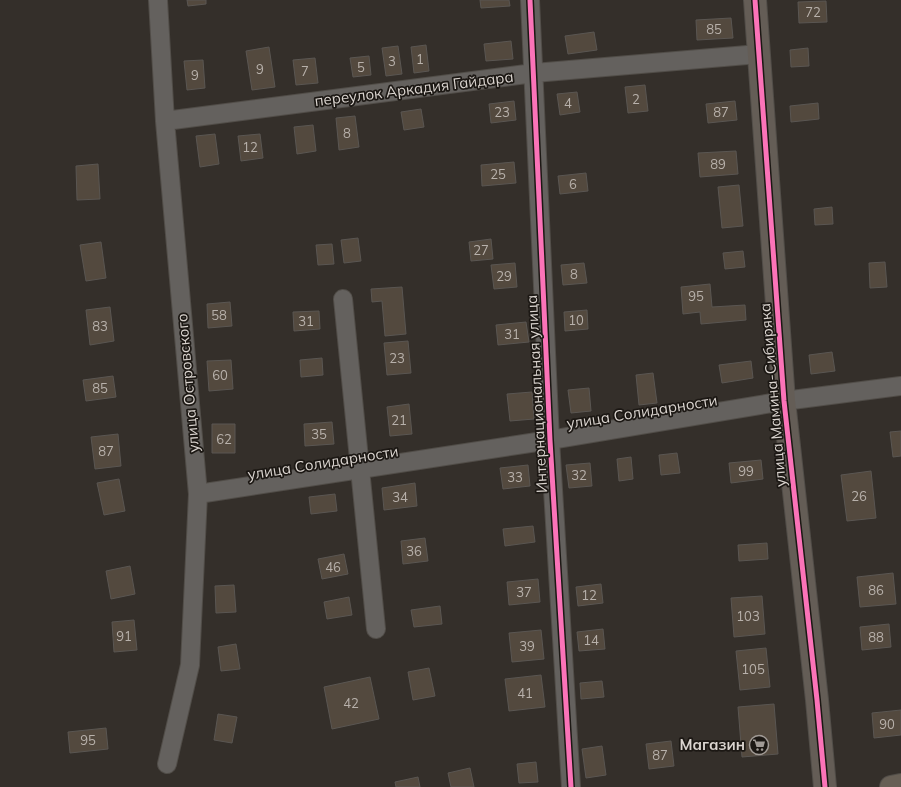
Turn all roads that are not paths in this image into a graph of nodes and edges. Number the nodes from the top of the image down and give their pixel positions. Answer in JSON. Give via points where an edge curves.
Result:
{"nodes":[{"id":1,"x":158,"y":0,"type":"edge"},
{"id":2,"x":530,"y":0,"type":"edge"},
{"id":3,"x":755,"y":0,"type":"edge"},
{"id":4,"x":759,"y":54,"type":"junction"},
{"id":5,"x":534,"y":73,"type":"junction"},
{"id":6,"x":165,"y":121,"type":"junction"},
{"id":7,"x":343,"y":299,"type":"dead end"},
{"id":8,"x":901,"y":386,"type":"edge"},
{"id":9,"x":784,"y":401,"type":"junction"},
{"id":10,"x":550,"y":440,"type":"junction"},
{"id":11,"x":360,"y":469,"type":"junction"},
{"id":12,"x":198,"y":494,"type":"junction"},
{"id":13,"x":376,"y":629,"type":"dead end"},
{"id":14,"x":167,"y":764,"type":"dead end"},
{"id":15,"x":901,"y":785,"type":"edge"},
{"id":16,"x":571,"y":787,"type":"edge"},
{"id":17,"x":825,"y":787,"type":"edge"},
{"id":18,"x":890,"y":787,"type":"edge"}],
"edges":[{"from":1,"to":6,"type":"street","name":"улица Островского"},
{"from":2,"to":5,"type":"street","name":"Интернациональная улица"},
{"from":3,"to":4,"type":"street","name":"улица Мамина-Сибиряка"},
{"from":4,"to":5,"type":"street","name":"переулок Аркадия Гайдара"},
{"from":4,"to":9,"type":"street","name":"улица Мамина-Сибиряка"},
{"from":5,"to":6,"type":"street","name":"переулок Аркадия Гайдара"},
{"from":5,"to":10,"type":"street","name":"Интернациональная улица"},
{"from":6,"to":12,"type":"street","name":"улица Островского"},
{"from":7,"to":11,"type":"street","name":"улица Солидарности"},
{"from":8,"to":9,"type":"street","name":"улица Солидарности"},
{"from":9,"to":10,"type":"street","name":"улица Солидарности"},
{"from":9,"to":17,"type":"street","name":"улица Мамина-Сибиряка"},
{"from":10,"to":11,"type":"street","name":"улица Солидарности"},
{"from":10,"to":16,"type":"street","name":"Интернациональная улица"},
{"from":11,"to":12,"type":"street","name":"улица Солидарности"},
{"from":11,"to":13,"type":"street","name":"улица Солидарности"},
{"from":12,"to":14,"type":"street","name":"улица Островского","via":[[190,665]]},
{"from":15,"to":18,"type":"main road"}]}
